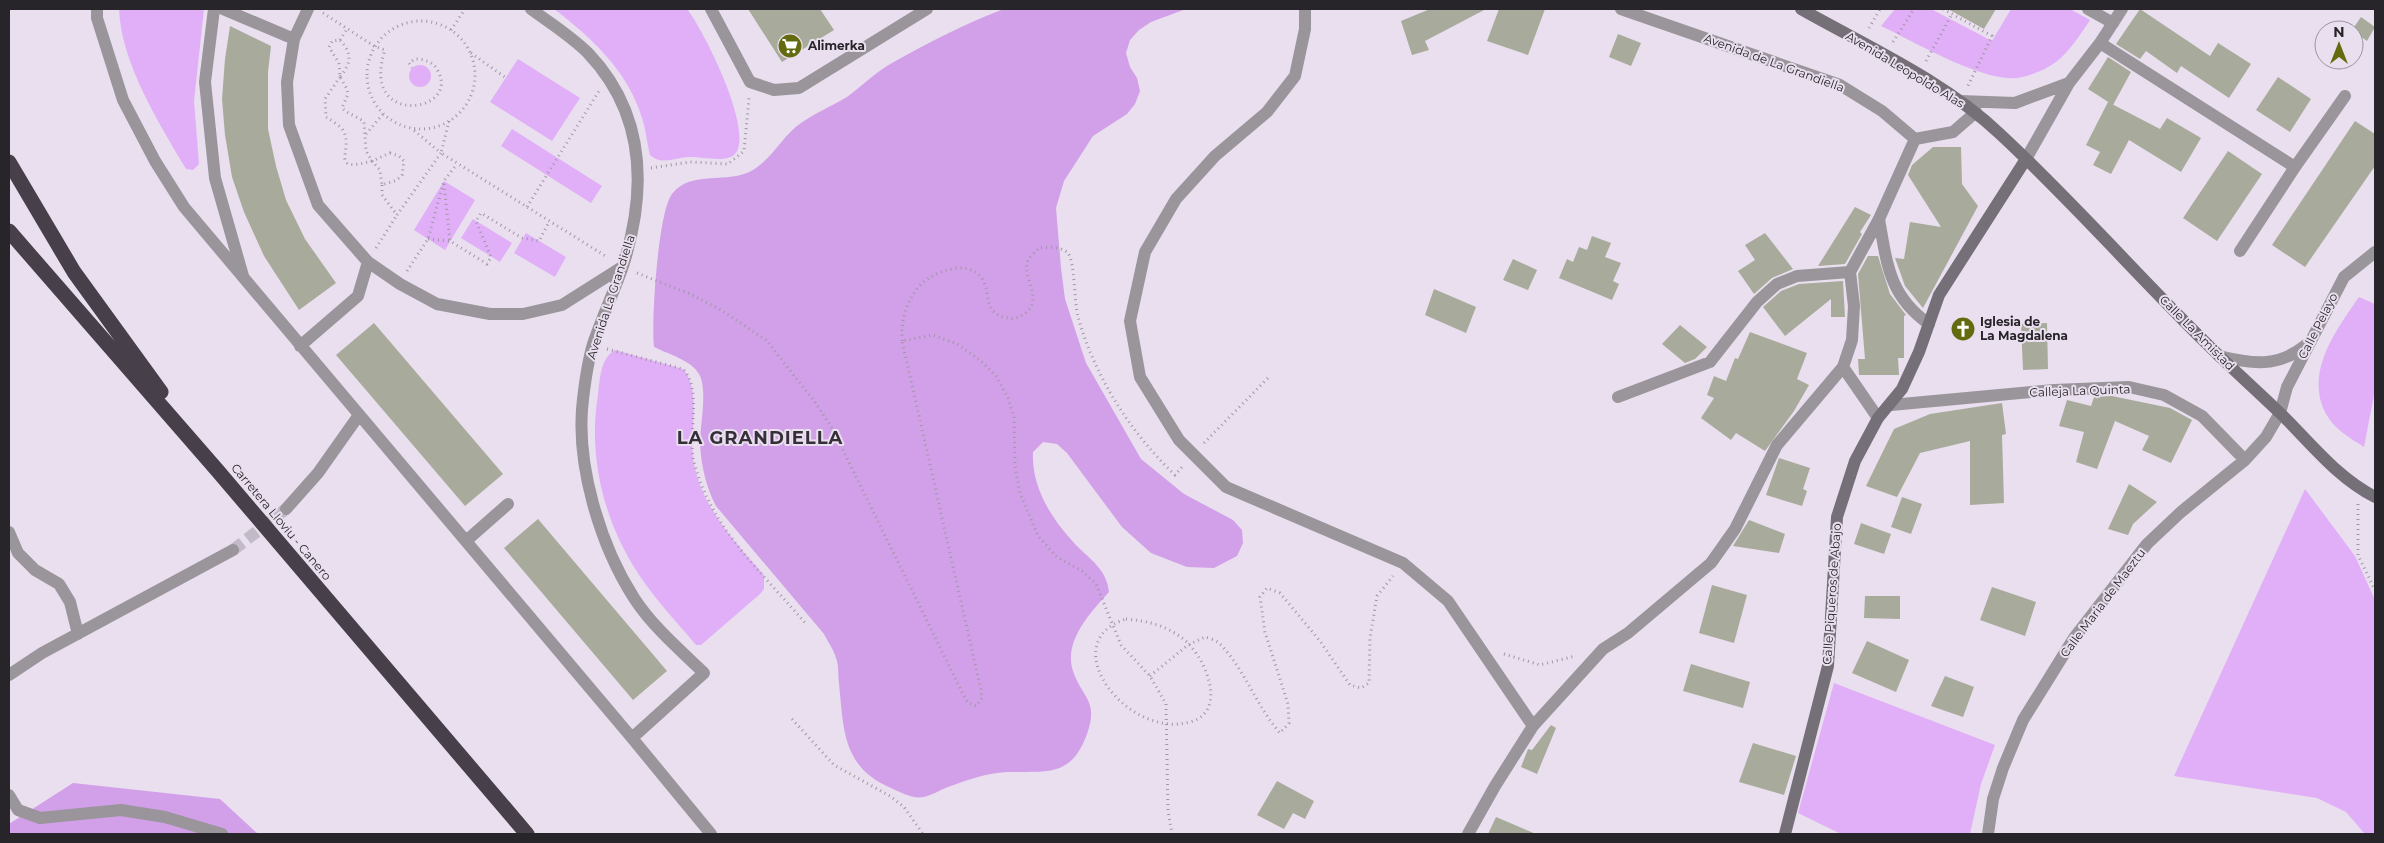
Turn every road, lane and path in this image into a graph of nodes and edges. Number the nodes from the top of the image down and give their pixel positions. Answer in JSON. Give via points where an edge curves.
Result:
{"nodes":[{"id":1,"x":97,"y":9,"type":"edge"},
{"id":2,"x":214,"y":9,"type":"edge"},
{"id":3,"x":223,"y":9,"type":"edge"},
{"id":4,"x":308,"y":9,"type":"edge"},
{"id":5,"x":316,"y":9,"type":"edge"},
{"id":6,"x":464,"y":9,"type":"edge"},
{"id":7,"x":531,"y":9,"type":"edge"},
{"id":8,"x":710,"y":9,"type":"edge"},
{"id":9,"x":927,"y":9,"type":"edge"},
{"id":10,"x":1305,"y":9,"type":"edge"},
{"id":11,"x":1621,"y":9,"type":"edge"},
{"id":12,"x":1801,"y":9,"type":"edge"},
{"id":13,"x":1880,"y":9,"type":"edge"},
{"id":14,"x":1914,"y":9,"type":"edge"},
{"id":15,"x":1943,"y":9,"type":"edge"},
{"id":16,"x":2088,"y":9,"type":"edge"},
{"id":17,"x":2122,"y":9,"type":"edge"},
{"id":18,"x":1952,"y":14,"type":"junction"},
{"id":19,"x":2112,"y":23,"type":"junction"},
{"id":20,"x":347,"y":29,"type":"junction"},
{"id":21,"x":452,"y":30,"type":"junction"},
{"id":22,"x":294,"y":39,"type":"junction"},
{"id":23,"x":340,"y":40,"type":"junction"},
{"id":24,"x":1860,"y":42,"type":"junction"},
{"id":25,"x":2100,"y":43,"type":"junction"},
{"id":26,"x":374,"y":46,"type":"junction"},
{"id":27,"x":470,"y":52,"type":"junction"},
{"id":28,"x":1884,"y":56,"type":"junction"},
{"id":29,"x":412,"y":68,"type":"dead end"},
{"id":30,"x":1919,"y":75,"type":"junction"},
{"id":31,"x":340,"y":77,"type":"junction"},
{"id":32,"x":506,"y":78,"type":"dead end"},
{"id":33,"x":607,"y":78,"type":"junction"},
{"id":34,"x":750,"y":82,"type":"junction"},
{"id":35,"x":2069,"y":83,"type":"junction"},
{"id":36,"x":2345,"y":96,"type":"dead end"},
{"id":37,"x":1960,"y":101,"type":"junction"},
{"id":38,"x":1976,"y":112,"type":"junction"},
{"id":39,"x":383,"y":114,"type":"junction"},
{"id":40,"x":449,"y":121,"type":"junction"},
{"id":41,"x":411,"y":128,"type":"junction"},
{"id":42,"x":366,"y":134,"type":"junction"},
{"id":43,"x":1914,"y":139,"type":"junction"},
{"id":44,"x":441,"y":153,"type":"junction"},
{"id":45,"x":2026,"y":159,"type":"junction"},
{"id":46,"x":372,"y":161,"type":"junction"},
{"id":47,"x":9,"y":162,"type":"edge"},
{"id":48,"x":457,"y":164,"type":"junction"},
{"id":49,"x":2295,"y":167,"type":"junction"},
{"id":50,"x":638,"y":170,"type":"junction"},
{"id":51,"x":444,"y":181,"type":"junction"},
{"id":52,"x":382,"y":185,"type":"junction"},
{"id":53,"x":527,"y":208,"type":"junction"},
{"id":54,"x":397,"y":215,"type":"junction"},
{"id":55,"x":1879,"y":219,"type":"junction"},
{"id":56,"x":549,"y":222,"type":"junction"},
{"id":57,"x":9,"y":231,"type":"edge"},
{"id":58,"x":428,"y":239,"type":"junction"},
{"id":59,"x":450,"y":241,"type":"junction"},
{"id":60,"x":2240,"y":251,"type":"dead end"},
{"id":61,"x":2375,"y":252,"type":"edge"},
{"id":62,"x":368,"y":262,"type":"junction"},
{"id":63,"x":622,"y":267,"type":"junction"},
{"id":64,"x":1850,"y":272,"type":"junction"},
{"id":65,"x":245,"y":281,"type":"junction"},
{"id":66,"x":400,"y":284,"type":"junction"},
{"id":67,"x":1929,"y":324,"type":"junction"},
{"id":68,"x":2312,"y":340,"type":"junction"},
{"id":69,"x":902,"y":341,"type":"junction"},
{"id":70,"x":593,"y":345,"type":"junction"},
{"id":71,"x":300,"y":346,"type":"junction"},
{"id":72,"x":2219,"y":356,"type":"junction"},
{"id":73,"x":1843,"y":367,"type":"junction"},
{"id":74,"x":1269,"y":377,"type":"dead end"},
{"id":75,"x":1618,"y":398,"type":"dead end"},
{"id":76,"x":1891,"y":405,"type":"junction"},
{"id":77,"x":2280,"y":413,"type":"junction"},
{"id":78,"x":359,"y":415,"type":"junction"},
{"id":79,"x":1878,"y":418,"type":"junction"},
{"id":80,"x":1179,"y":440,"type":"junction"},
{"id":81,"x":2245,"y":460,"type":"junction"},
{"id":82,"x":1177,"y":462,"type":"dead end"},
{"id":83,"x":217,"y":470,"type":"junction"},
{"id":84,"x":2359,"y":488,"type":"junction"},
{"id":85,"x":2375,"y":497,"type":"edge"},
{"id":86,"x":508,"y":504,"type":"dead end"},
{"id":87,"x":286,"y":509,"type":"tunnel mouth"},
{"id":88,"x":9,"y":532,"type":"edge"},
{"id":89,"x":466,"y":541,"type":"junction"},
{"id":90,"x":233,"y":550,"type":"tunnel mouth"},
{"id":91,"x":1403,"y":563,"type":"junction"},
{"id":92,"x":2375,"y":590,"type":"edge"},
{"id":93,"x":1113,"y":623,"type":"junction"},
{"id":94,"x":806,"y":624,"type":"dead end"},
{"id":95,"x":78,"y":634,"type":"junction"},
{"id":96,"x":1190,"y":645,"type":"junction"},
{"id":97,"x":1477,"y":645,"type":"junction"},
{"id":98,"x":1576,"y":656,"type":"dead end"},
{"id":99,"x":9,"y":675,"type":"edge"},
{"id":100,"x":1150,"y":676,"type":"junction"},
{"id":101,"x":792,"y":719,"type":"dead end"},
{"id":102,"x":1168,"y":725,"type":"junction"},
{"id":103,"x":1533,"y":726,"type":"junction"},
{"id":104,"x":632,"y":738,"type":"junction"},
{"id":105,"x":9,"y":795,"type":"edge"},
{"id":106,"x":222,"y":834,"type":"edge"},
{"id":107,"x":527,"y":834,"type":"edge"},
{"id":108,"x":710,"y":834,"type":"edge"},
{"id":109,"x":923,"y":834,"type":"edge"},
{"id":110,"x":1172,"y":834,"type":"edge"},
{"id":111,"x":1468,"y":834,"type":"edge"},
{"id":112,"x":1785,"y":834,"type":"edge"},
{"id":113,"x":1988,"y":834,"type":"edge"}],
"edges":[{"from":1,"to":65,"type":"street","via":[[123,100],[155,161],[184,207]]},
{"from":2,"to":65,"type":"street","via":[[205,82],[214,168]]},
{"from":3,"to":22,"type":"street"},
{"from":4,"to":22,"type":"street"},
{"from":5,"to":20,"type":"path"},
{"from":6,"to":21,"type":"path"},
{"from":7,"to":33,"type":"street","name":"Avenida La Grandiella","via":[[588,53]]},
{"from":8,"to":34,"type":"street"},
{"from":9,"to":34,"type":"street","via":[[799,88],[774,90]]},
{"from":10,"to":80,"type":"street","via":[[1305,29],[1295,76],[1267,112],[1215,156],[1176,199],[1145,252],[1130,320],[1140,377]]},
{"from":11,"to":43,"type":"street","name":"Avenida de La Grandiella","via":[[1840,85],[1882,111]]},
{"from":12,"to":24,"type":"main road","name":"Avenida Leopoldo Alas"},
{"from":13,"to":24,"type":"path"},
{"from":14,"to":28,"type":"path"},
{"from":15,"to":18,"type":"path"},
{"from":16,"to":19,"type":"street"},
{"from":17,"to":19,"type":"street"},
{"from":18,"to":30,"type":"path"},
{"from":18,"to":37,"type":"path","via":[[1992,36]]},
{"from":19,"to":25,"type":"street"},
{"from":20,"to":23,"type":"path"},
{"from":20,"to":26,"type":"path"},
{"from":21,"to":26,"type":"path","via":[[424,21],[409,22],[384,35]]},
{"from":21,"to":27,"type":"path"},
{"from":22,"to":62,"type":"street","via":[[287,82],[289,125],[318,206]]},
{"from":23,"to":31,"type":"path","via":[[350,57]]},
{"from":23,"to":31,"type":"path","via":[[332,42],[329,47],[339,64]]},
{"from":24,"to":28,"type":"main road","name":"Avenida Leopoldo Alas"},
{"from":25,"to":35,"type":"street"},
{"from":25,"to":49,"type":"street"},
{"from":26,"to":29,"type":"path","via":[[386,50],[380,68],[381,81],[394,101],[410,106],[431,101],[439,88],[439,71],[420,59],[409,64]]},
{"from":26,"to":39,"type":"path","via":[[367,84],[371,97]]},
{"from":27,"to":32,"type":"path"},
{"from":27,"to":40,"type":"path","via":[[475,71],[472,90],[464,108]]},
{"from":28,"to":30,"type":"main road","name":"Avenida Leopoldo Alas"},
{"from":30,"to":37,"type":"main road","name":"Avenida Leopoldo Alas"},
{"from":31,"to":42,"type":"path","via":[[348,94],[342,108],[364,122]]},
{"from":31,"to":46,"type":"path","via":[[325,99],[326,117],[346,135],[344,158],[348,163],[353,166]]},
{"from":33,"to":50,"type":"street","name":"Avenida La Grandiella","via":[[625,108]]},
{"from":33,"to":53,"type":"path"},
{"from":34,"to":50,"type":"path","via":[[744,151],[728,164],[690,162]]},
{"from":35,"to":37,"type":"street","via":[[2015,103]]},
{"from":35,"to":45,"type":"street"},
{"from":36,"to":49,"type":"street"},
{"from":37,"to":38,"type":"main road","name":"Avenida Leopoldo Alas"},
{"from":38,"to":43,"type":"street","via":[[1953,132]]},
{"from":38,"to":45,"type":"main road","name":"Avenida Leopoldo Alas"},
{"from":39,"to":41,"type":"path"},
{"from":39,"to":42,"type":"path"},
{"from":40,"to":41,"type":"path","via":[[431,128]]},
{"from":40,"to":44,"type":"path"},
{"from":41,"to":44,"type":"path"},
{"from":42,"to":46,"type":"path","via":[[366,151]]},
{"from":43,"to":55,"type":"street"},
{"from":44,"to":48,"type":"path"},
{"from":44,"to":54,"type":"path"},
{"from":45,"to":67,"type":"main road","name":"Calle Piqueros de Abajo","via":[[1939,295]]},
{"from":45,"to":72,"type":"main road","name":"Calle La Amistad"},
{"from":46,"to":52,"type":"path","via":[[380,170]]},
{"from":46,"to":52,"type":"path","via":[[390,153],[404,162],[402,175]]},
{"from":47,"to":83,"type":"highway","via":[[74,272]]},
{"from":48,"to":51,"type":"path"},
{"from":48,"to":53,"type":"path"},
{"from":49,"to":60,"type":"street"},
{"from":50,"to":63,"type":"street","name":"Avenida La Grandiella","via":[[635,222]]},
{"from":51,"to":58,"type":"path"},
{"from":51,"to":59,"type":"path"},
{"from":52,"to":54,"type":"path","via":[[382,195]]},
{"from":53,"to":56,"type":"path"},
{"from":54,"to":62,"type":"path"},
{"from":55,"to":64,"type":"street"},
{"from":55,"to":67,"type":"street","via":[[1891,280],[1912,312]]},
{"from":56,"to":59,"type":"path","via":[[539,241],[522,238],[481,213],[476,221],[491,257],[487,264]]},
{"from":56,"to":63,"type":"path"},
{"from":57,"to":83,"type":"highway","name":"Carretera Lloviu - Canero"},
{"from":58,"to":59,"type":"path"},
{"from":58,"to":66,"type":"path"},
{"from":61,"to":68,"type":"street","name":"Calle Pelayo","via":[[2344,278]]},
{"from":62,"to":66,"type":"street"},
{"from":62,"to":71,"type":"street","via":[[358,296]]},
{"from":63,"to":66,"type":"street","via":[[562,305],[524,314],[490,314],[437,304]]},
{"from":63,"to":69,"type":"path","via":[[690,294],[766,340],[824,415],[968,703],[976,706],[982,698],[981,690]]},
{"from":63,"to":70,"type":"street","name":"Avenida La Grandiella"},
{"from":64,"to":73,"type":"street","via":[[1854,306],[1852,340]]},
{"from":64,"to":75,"type":"street","via":[[1797,276],[1777,284],[1757,302],[1710,362]]},
{"from":65,"to":71,"type":"street"},
{"from":67,"to":76,"type":"main road","name":"Calle Piqueros de Abajo","via":[[1902,389]]},
{"from":68,"to":72,"type":"street","via":[[2294,354],[2270,363]]},
{"from":68,"to":77,"type":"street","name":"Calle Pelayo","via":[[2287,387]]},
{"from":69,"to":82,"type":"path","via":[[905,307],[918,287],[935,274],[961,268],[974,271],[981,277],[989,305],[996,315],[1011,319],[1022,315],[1031,306],[1034,295],[1026,271],[1028,260],[1038,248],[1053,247],[1067,253],[1072,263],[1078,316],[1108,388],[1150,452],[1175,475],[1182,468]]},
{"from":69,"to":93,"type":"path","via":[[933,335],[958,344],[996,376],[1014,417],[1015,466],[1020,493],[1038,536],[1057,557],[1082,571],[1096,584]]},
{"from":70,"to":94,"type":"path","via":[[683,368],[689,374],[693,391],[693,459],[713,512],[726,533]]},
{"from":70,"to":104,"type":"street","name":"Avenida La Grandiella","via":[[582,401],[584,466],[594,508],[605,540],[634,598],[673,644],[704,673]]},
{"from":71,"to":78,"type":"street"},
{"from":72,"to":77,"type":"main road","name":"Calle La Amistad"},
{"from":73,"to":79,"type":"street"},
{"from":73,"to":103,"type":"street","via":[[1778,444],[1735,529],[1711,563],[1603,649]]},
{"from":74,"to":80,"type":"path","via":[[1203,444],[1191,431]]},
{"from":76,"to":79,"type":"main road","name":"Calle Piqueros de Abajo"},
{"from":76,"to":81,"type":"street","name":"Calleja La Quinta","via":[[2054,390],[2129,387],[2164,395],[2202,416]]},
{"from":77,"to":81,"type":"street","name":"Calle Maria de Maeztu","via":[[2266,437]]},
{"from":77,"to":84,"type":"main road","name":"Calle La Amistad","via":[[2313,448]]},
{"from":78,"to":87,"type":"street","via":[[318,473]]},
{"from":78,"to":89,"type":"street"},
{"from":79,"to":112,"type":"main road","name":"Calle Piqueros de Abajo","via":[[1855,461],[1838,517],[1828,666]]},
{"from":80,"to":91,"type":"street","via":[[1226,487]]},
{"from":81,"to":113,"type":"street","name":"Calle Maria de Maeztu","via":[[2147,544],[2074,638],[2023,720],[2002,768]]},
{"from":83,"to":107,"type":"highway","name":"Carretera Lloviu - Canero"},
{"from":84,"to":85,"type":"main road","name":"Calle La Amistad"},
{"from":84,"to":92,"type":"path","via":[[2358,555]]},
{"from":86,"to":89,"type":"street"},
{"from":88,"to":95,"type":"street","via":[[18,553],[35,570],[59,584],[70,602]]},
{"from":89,"to":104,"type":"street"},
{"from":90,"to":95,"type":"street"},
{"from":91,"to":96,"type":"path","via":[[1377,596],[1370,638],[1369,682],[1361,688],[1350,686],[1320,641],[1280,593],[1267,588],[1260,597],[1265,632],[1288,704],[1289,723],[1280,734],[1266,718],[1240,671],[1217,641],[1204,637]]},
{"from":91,"to":97,"type":"street","via":[[1448,601]]},
{"from":93,"to":96,"type":"path","via":[[1126,619],[1146,621],[1168,628]]},
{"from":93,"to":100,"type":"path","via":[[1121,645]]},
{"from":93,"to":102,"type":"path","via":[[1097,644],[1096,659],[1101,677],[1112,694],[1129,709],[1150,721]]},
{"from":95,"to":99,"type":"street"},
{"from":96,"to":100,"type":"path"},
{"from":96,"to":102,"type":"path","via":[[1206,670],[1211,687],[1210,701],[1204,713],[1193,722]]},
{"from":97,"to":98,"type":"path","via":[[1540,665]]},
{"from":97,"to":103,"type":"street"},
{"from":100,"to":102,"type":"path","via":[[1166,704]]},
{"from":101,"to":109,"type":"path","via":[[834,765],[904,807]]},
{"from":102,"to":110,"type":"path","via":[[1168,811]]},
{"from":103,"to":111,"type":"street"},
{"from":104,"to":108,"type":"street"},
{"from":105,"to":106,"type":"street","via":[[18,810],[40,818],[121,810],[165,817]]}]}
